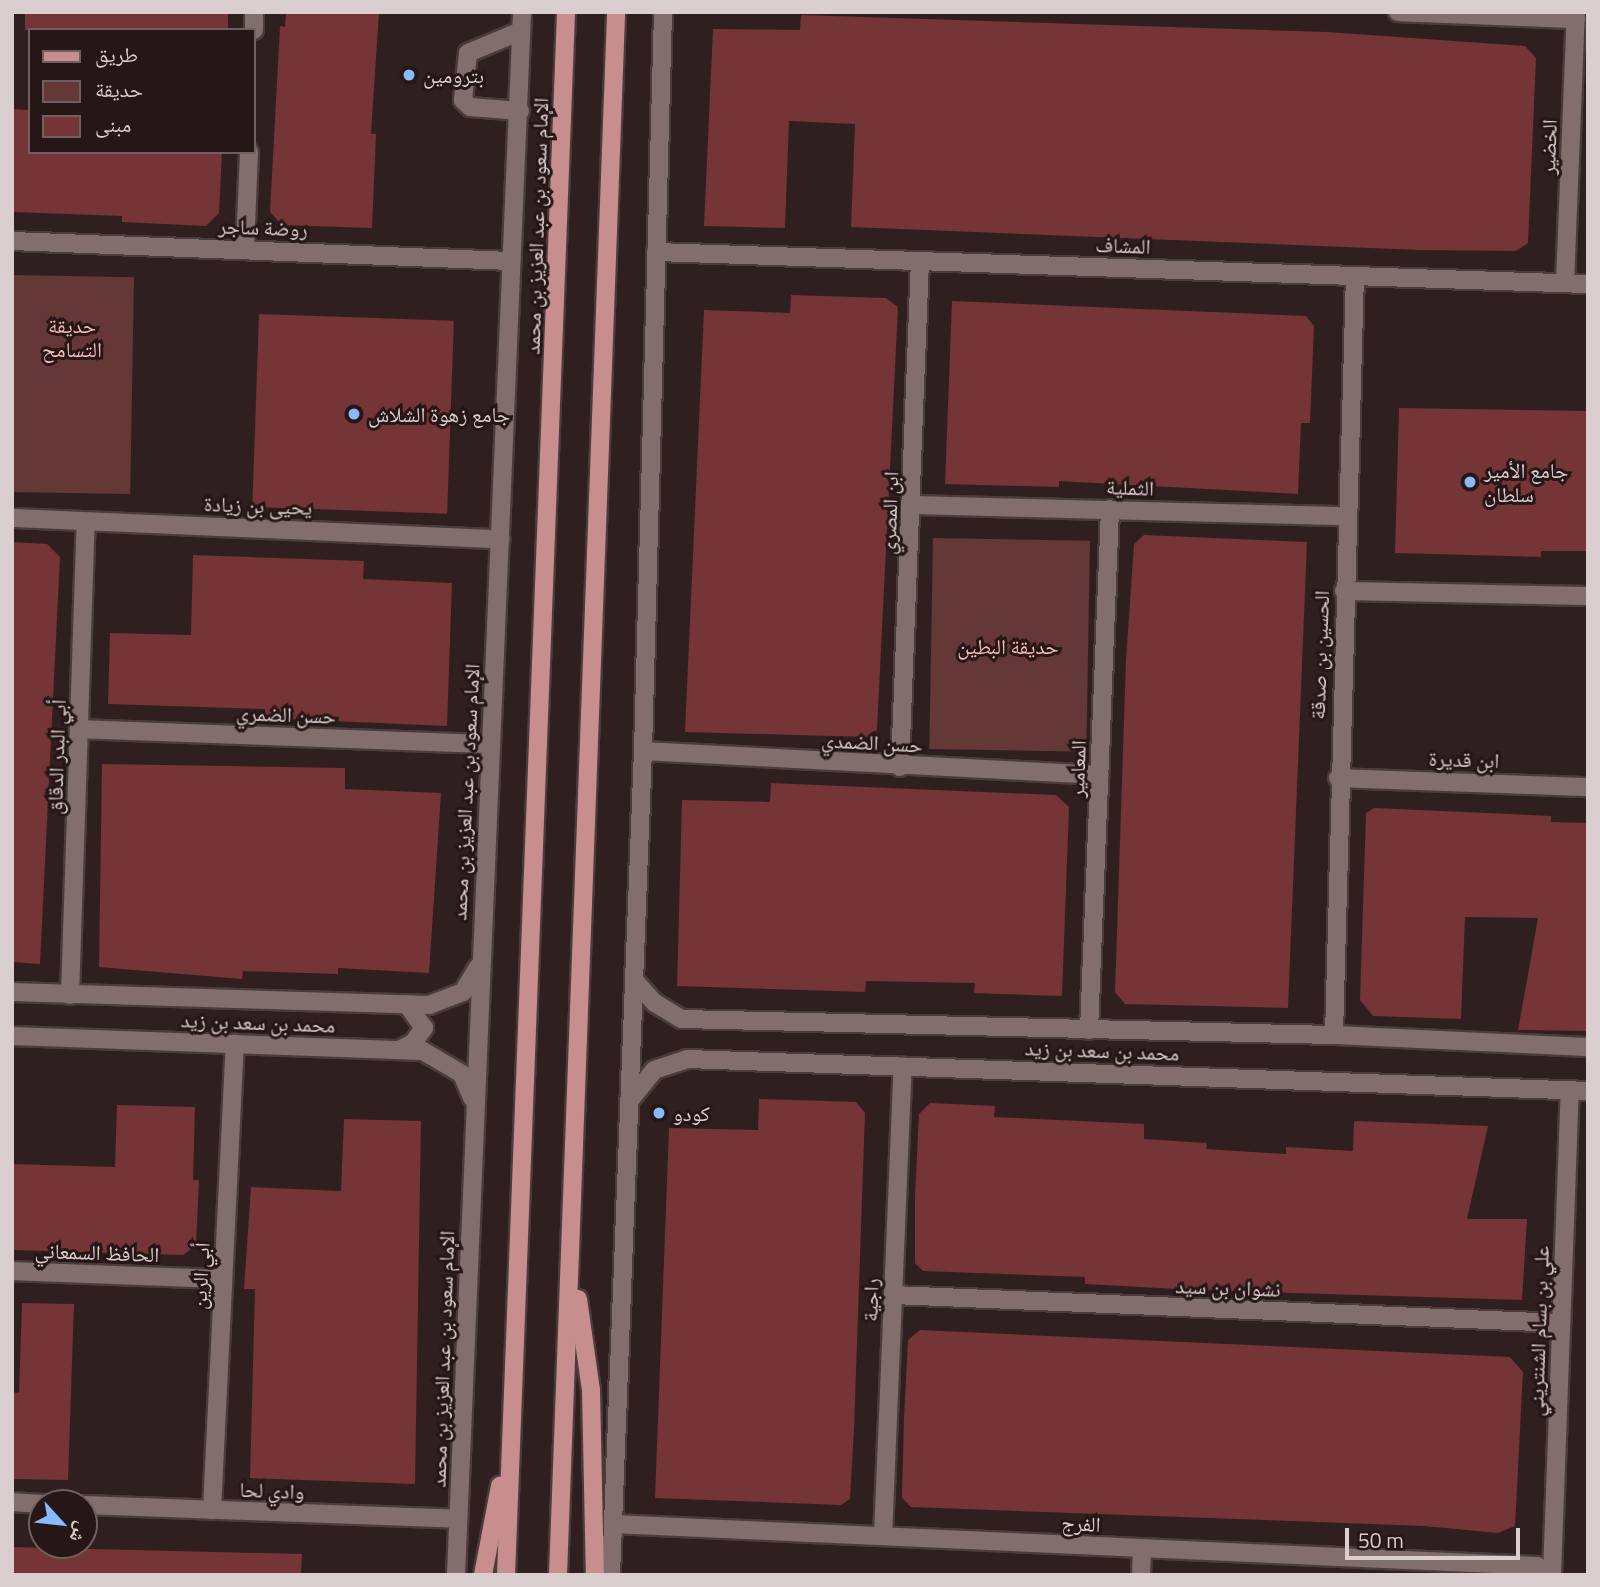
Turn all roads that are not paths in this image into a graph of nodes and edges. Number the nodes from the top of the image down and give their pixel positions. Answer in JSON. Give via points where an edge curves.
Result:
{"nodes":[{"id":1,"x":521,"y":12,"type":"edge"},
{"id":2,"x":566,"y":12,"type":"edge"},
{"id":3,"x":616,"y":12,"type":"edge"},
{"id":4,"x":663,"y":12,"type":"edge"},
{"id":5,"x":1398,"y":12,"type":"edge"},
{"id":6,"x":1576,"y":16,"type":"edge"},
{"id":7,"x":522,"y":31,"type":"junction"},
{"id":8,"x":520,"y":111,"type":"junction"},
{"id":9,"x":249,"y":154,"type":"edge"},
{"id":10,"x":12,"y":241,"type":"edge"},
{"id":11,"x":245,"y":248,"type":"junction"},
{"id":12,"x":656,"y":252,"type":"junction"},
{"id":13,"x":511,"y":261,"type":"junction"},
{"id":14,"x":920,"y":261,"type":"junction"},
{"id":15,"x":1355,"y":276,"type":"junction"},
{"id":16,"x":1565,"y":283,"type":"junction"},
{"id":17,"x":1588,"y":284,"type":"edge"},
{"id":18,"x":912,"y":505,"type":"junction"},
{"id":19,"x":1110,"y":509,"type":"junction"},
{"id":20,"x":1346,"y":516,"type":"junction"},
{"id":21,"x":12,"y":519,"type":"edge"},
{"id":22,"x":86,"y":522,"type":"junction"},
{"id":23,"x":501,"y":539,"type":"junction"},
{"id":24,"x":1344,"y":591,"type":"junction"},
{"id":25,"x":1588,"y":596,"type":"edge"},
{"id":26,"x":79,"y":729,"type":"junction"},
{"id":27,"x":490,"y":744,"type":"junction"},
{"id":28,"x":643,"y":751,"type":"junction"},
{"id":29,"x":900,"y":767,"type":"junction"},
{"id":30,"x":1099,"y":775,"type":"junction"},
{"id":31,"x":1338,"y":778,"type":"junction"},
{"id":32,"x":1588,"y":787,"type":"edge"},
{"id":33,"x":479,"y":964,"type":"junction"},
{"id":34,"x":634,"y":980,"type":"junction"},
{"id":35,"x":12,"y":992,"type":"edge"},
{"id":36,"x":70,"y":995,"type":"junction"},
{"id":37,"x":407,"y":1005,"type":"junction"},
{"id":38,"x":1089,"y":1030,"type":"junction"},
{"id":39,"x":1334,"y":1035,"type":"junction"},
{"id":40,"x":12,"y":1036,"type":"edge"},
{"id":41,"x":235,"y":1044,"type":"junction"},
{"id":42,"x":1588,"y":1047,"type":"edge"},
{"id":43,"x":399,"y":1050,"type":"junction"},
{"id":44,"x":902,"y":1066,"type":"junction"},
{"id":45,"x":1579,"y":1090,"type":"edge"},
{"id":46,"x":630,"y":1100,"type":"junction"},
{"id":47,"x":475,"y":1105,"type":"junction"},
{"id":48,"x":572,"y":1256,"type":"junction"},
{"id":49,"x":12,"y":1271,"type":"edge"},
{"id":50,"x":223,"y":1279,"type":"junction"},
{"id":51,"x":893,"y":1296,"type":"junction"},
{"id":52,"x":1561,"y":1323,"type":"junction"},
{"id":53,"x":511,"y":1428,"type":"junction"},
{"id":54,"x":98,"y":1506,"type":"edge"},
{"id":55,"x":212,"y":1510,"type":"junction"},
{"id":56,"x":458,"y":1519,"type":"junction"},
{"id":57,"x":613,"y":1524,"type":"junction"},
{"id":58,"x":883,"y":1536,"type":"junction"},
{"id":59,"x":1142,"y":1549,"type":"junction"},
{"id":60,"x":456,"y":1575,"type":"edge"},
{"id":61,"x":483,"y":1575,"type":"edge"},
{"id":62,"x":506,"y":1575,"type":"edge"},
{"id":63,"x":558,"y":1575,"type":"edge"},
{"id":64,"x":595,"y":1575,"type":"edge"},
{"id":65,"x":611,"y":1575,"type":"edge"},
{"id":66,"x":1141,"y":1575,"type":"edge"},
{"id":67,"x":1543,"y":1575,"type":"edge"},
{"id":68,"x":1552,"y":1575,"type":"edge"}],
"edges":[{"from":1,"to":7,"type":"street","name":"الإمام سعود بن عبد العزيز بن محمد"},
{"from":2,"to":53,"type":"main road","name":"الإمام سعود بن عبد العزيز بن محمد","via":[[544,687]]},
{"from":3,"to":48,"type":"main road"},
{"from":4,"to":12,"type":"street"},
{"from":5,"to":6,"type":"street"},
{"from":6,"to":16,"type":"street","name":"الخضير"},
{"from":7,"to":8,"type":"street","name":"الإمام سعود بن عبد العزيز بن محمد"},
{"from":7,"to":8,"type":"street","via":[[468,53],[463,100],[470,107]]},
{"from":8,"to":13,"type":"street","name":"الإمام سعود بن عبد العزيز بن محمد"},
{"from":9,"to":11,"type":"street"},
{"from":10,"to":11,"type":"street","name":"روضة ساجر"},
{"from":11,"to":13,"type":"street","name":"روضة ساجر"},
{"from":12,"to":14,"type":"street","name":"المشاف"},
{"from":12,"to":28,"type":"street"},
{"from":13,"to":23,"type":"street","name":"الإمام سعود بن عبد العزيز بن محمد"},
{"from":14,"to":15,"type":"street","name":"المشاف"},
{"from":14,"to":18,"type":"street","name":"ابن المصري"},
{"from":15,"to":16,"type":"street","name":"المشاف"},
{"from":15,"to":20,"type":"street","name":"الحسين بن صدقة"},
{"from":16,"to":17,"type":"street","name":"المشاف"},
{"from":18,"to":19,"type":"street","name":"الثملية"},
{"from":18,"to":29,"type":"street","name":"ابن المصري"},
{"from":19,"to":20,"type":"street","name":"الثملية"},
{"from":19,"to":30,"type":"street","name":"المعامير"},
{"from":20,"to":24,"type":"street","name":"الحسين بن صدقة"},
{"from":21,"to":22,"type":"street","name":"يحيى بن زيادة"},
{"from":22,"to":23,"type":"street","name":"يحيى بن زيادة"},
{"from":22,"to":26,"type":"street","name":"أبي البدر الدقاق"},
{"from":23,"to":27,"type":"street","name":"الإمام سعود بن عبد العزيز بن محمد"},
{"from":24,"to":25,"type":"street"},
{"from":24,"to":31,"type":"street","name":"الحسين بن صدقة"},
{"from":26,"to":27,"type":"street","name":"حسن الضمري"},
{"from":26,"to":36,"type":"street","name":"أبي البدر الدقاق"},
{"from":27,"to":33,"type":"street","name":"الإمام سعود بن عبد العزيز بن محمد"},
{"from":28,"to":29,"type":"street","name":"حسن الضمدي"},
{"from":28,"to":34,"type":"street"},
{"from":29,"to":30,"type":"street","name":"حسن الضمدي"},
{"from":30,"to":38,"type":"street","name":"المعامير"},
{"from":31,"to":32,"type":"street","name":"ابن قديرة"},
{"from":31,"to":39,"type":"street","name":"الحسين بن صدقة"},
{"from":33,"to":37,"type":"street","name":"محمد بن سعد بن زيد","via":[[463,992],[429,1005]]},
{"from":33,"to":47,"type":"street","name":"الإمام سعود بن عبد العزيز بن محمد"},
{"from":34,"to":38,"type":"street","name":"محمد بن سعد بن زيد","via":[[655,1003],[682,1019]]},
{"from":34,"to":46,"type":"street"},
{"from":35,"to":36,"type":"street","name":"محمد بن سعد بن زيد"},
{"from":36,"to":37,"type":"street","name":"محمد بن سعد بن زيد"},
{"from":37,"to":43,"type":"street","via":[[424,1028],[413,1043]]},
{"from":38,"to":39,"type":"street","name":"محمد بن سعد بن زيد"},
{"from":39,"to":42,"type":"street","name":"محمد بن سعد بن زيد"},
{"from":40,"to":41,"type":"street","name":"محمد بن سعد بن زيد"},
{"from":41,"to":43,"type":"street","name":"محمد بن سعد بن زيد"},
{"from":41,"to":50,"type":"street","name":"أبي الرين"},
{"from":43,"to":47,"type":"street","name":"محمد بن سعد بن زيد","via":[[423,1051],[445,1060],[462,1074]]},
{"from":44,"to":45,"type":"street","name":"محمد بن سعد بن زيد"},
{"from":44,"to":46,"type":"street","name":"محمد بن سعد بن زيد","via":[[687,1059],[654,1070]]},
{"from":44,"to":51,"type":"street","name":"راجية"},
{"from":45,"to":52,"type":"street","name":"علي بن بسام الشنتريني"},
{"from":46,"to":57,"type":"street"},
{"from":47,"to":56,"type":"street","name":"الإمام سعود بن عبد العزيز بن محمد"},
{"from":48,"to":63,"type":"main road"},
{"from":48,"to":64,"type":"main road","via":[[591,1390]]},
{"from":49,"to":50,"type":"street","name":"الحافظ السمعاني"},
{"from":50,"to":55,"type":"street","name":"أبي الرين"},
{"from":51,"to":52,"type":"street","name":"نشوان بن سيد"},
{"from":51,"to":58,"type":"street","name":"راجية"},
{"from":52,"to":68,"type":"street","name":"علي بن بسام الشنتريني"},
{"from":53,"to":61,"type":"main road"},
{"from":53,"to":62,"type":"main road","name":"الإمام سعود بن عبد العزيز بن محمد"},
{"from":54,"to":55,"type":"street","name":"وادي لحا"},
{"from":55,"to":56,"type":"street","name":"وادي لحا"},
{"from":56,"to":60,"type":"street","name":"الإمام سعود بن عبد العزيز بن محمد"},
{"from":57,"to":58,"type":"street","name":"الفرج"},
{"from":57,"to":65,"type":"street"},
{"from":58,"to":59,"type":"street","name":"الفرج"},
{"from":59,"to":66,"type":"street"},
{"from":59,"to":67,"type":"street","name":"الفرج","via":[[1537,1566]]}]}
